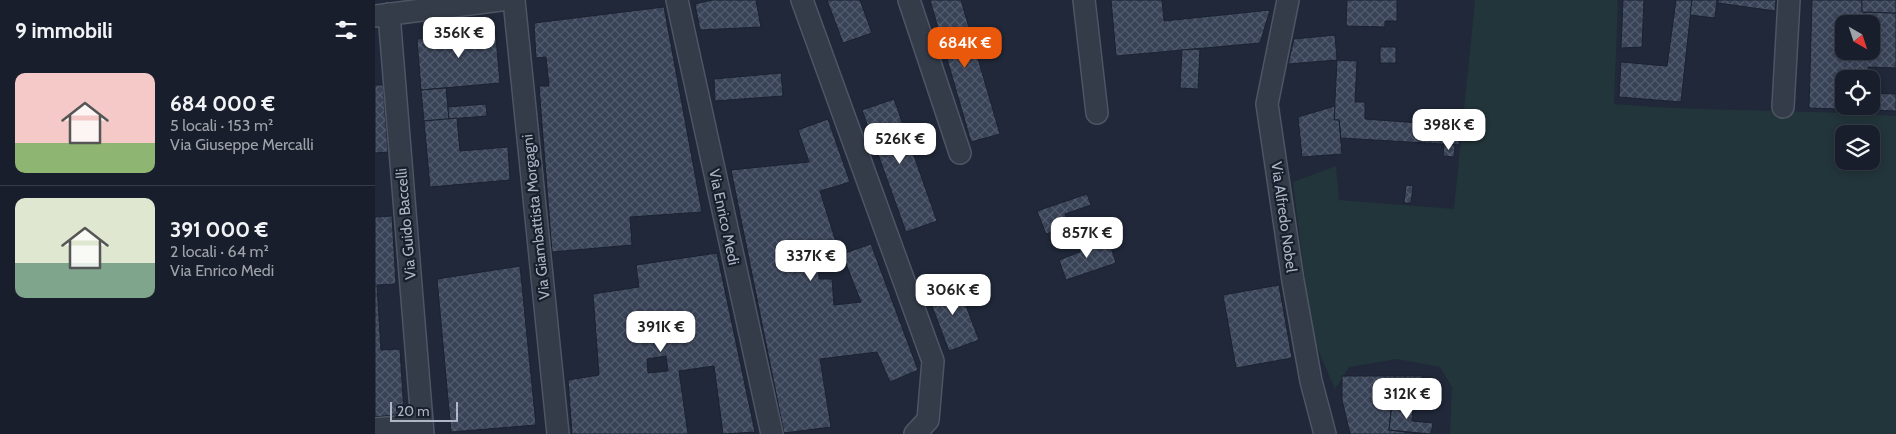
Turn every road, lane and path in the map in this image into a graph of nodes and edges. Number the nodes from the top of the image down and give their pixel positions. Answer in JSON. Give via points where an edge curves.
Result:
{"nodes":[{"id":1,"x":500,"y":0,"type":"edge"},
{"id":2,"x":514,"y":0,"type":"edge"},
{"id":3,"x":677,"y":0,"type":"edge"},
{"id":4,"x":802,"y":0,"type":"edge"},
{"id":5,"x":909,"y":0,"type":"edge"},
{"id":6,"x":1084,"y":0,"type":"edge"},
{"id":7,"x":1288,"y":0,"type":"edge"},
{"id":8,"x":1789,"y":0,"type":"edge"},
{"id":9,"x":382,"y":15,"type":"edge"},
{"id":10,"x":1783,"y":107,"type":"dead end"},
{"id":11,"x":1097,"y":113,"type":"dead end"},
{"id":12,"x":960,"y":153,"type":"dead end"},
{"id":13,"x":375,"y":429,"type":"edge"},
{"id":14,"x":423,"y":430,"type":"edge"},
{"id":15,"x":558,"y":434,"type":"edge"},
{"id":16,"x":771,"y":434,"type":"edge"},
{"id":17,"x":915,"y":434,"type":"edge"},
{"id":18,"x":1325,"y":434,"type":"edge"}],
"edges":[{"from":1,"to":9,"type":"street"},
{"from":2,"to":15,"type":"street","name":"Via Giambattista Morgagni"},
{"from":3,"to":16,"type":"street","name":"Via Enrico Medi"},
{"from":4,"to":17,"type":"street","via":[[933,361],[928,420]]},
{"from":5,"to":12,"type":"street"},
{"from":6,"to":11,"type":"street"},
{"from":7,"to":18,"type":"street","name":"Via Alfredo Nobel","via":[[1267,104],[1293,281],[1311,381]]},
{"from":8,"to":10,"type":"street"},
{"from":9,"to":14,"type":"street","name":"Via Guido Baccelli"},
{"from":13,"to":14,"type":"street"}]}
